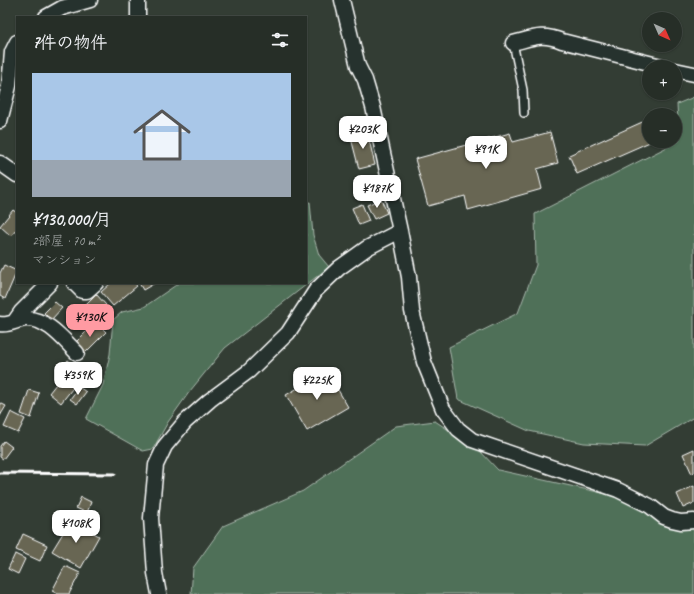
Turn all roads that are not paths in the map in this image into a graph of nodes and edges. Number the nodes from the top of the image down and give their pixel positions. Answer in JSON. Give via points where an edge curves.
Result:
{"nodes":[{"id":1,"x":90,"y":0,"type":"edge"},
{"id":2,"x":138,"y":0,"type":"edge"},
{"id":3,"x":342,"y":0,"type":"edge"},
{"id":4,"x":48,"y":16,"type":"edge"},
{"id":5,"x":138,"y":16,"type":"edge"},
{"id":6,"x":513,"y":43,"type":"joint"},
{"id":7,"x":16,"y":44,"type":"edge"},
{"id":8,"x":642,"y":61,"type":"edge"},
{"id":9,"x":682,"y":71,"type":"edge"},
{"id":10,"x":694,"y":74,"type":"edge"},
{"id":11,"x":524,"y":113,"type":"dead end"},
{"id":12,"x":0,"y":120,"type":"edge"},
{"id":13,"x":0,"y":163,"type":"edge"},
{"id":14,"x":16,"y":174,"type":"edge"},
{"id":15,"x":400,"y":231,"type":"junction"},
{"id":16,"x":49,"y":284,"type":"edge"},
{"id":17,"x":75,"y":284,"type":"edge"},
{"id":18,"x":95,"y":284,"type":"edge"},
{"id":19,"x":14,"y":322,"type":"junction"},
{"id":20,"x":0,"y":324,"type":"edge"},
{"id":21,"x":77,"y":354,"type":"dead end"},
{"id":22,"x":694,"y":520,"type":"edge"},
{"id":23,"x":159,"y":594,"type":"edge"}],
"edges":[{"from":1,"to":4,"type":"street","via":[[62,8]]},
{"from":2,"to":5,"type":"street"},
{"from":3,"to":15,"type":"street","via":[[358,66],[373,107]]},
{"from":6,"to":8,"type":"street","via":[[549,36]]},
{"from":6,"to":11,"type":"lane","via":[[523,90]]},
{"from":7,"to":12,"type":"street","via":[[12,52],[9,86]]},
{"from":9,"to":10,"type":"street"},
{"from":13,"to":14,"type":"street"},
{"from":15,"to":22,"type":"street","via":[[409,276],[412,311],[424,362],[443,409],[458,429],[472,440],[618,490],[650,506],[664,517],[682,522]]},
{"from":15,"to":23,"type":"street","via":[[367,248],[339,268],[316,290],[288,333],[249,371],[185,422],[165,446],[156,465],[151,518]]},
{"from":16,"to":19,"type":"street"},
{"from":17,"to":18,"type":"street","via":[[82,291],[87,291]]},
{"from":19,"to":20,"type":"street"},
{"from":19,"to":21,"type":"street","via":[[27,319],[44,324],[56,332]]}]}
